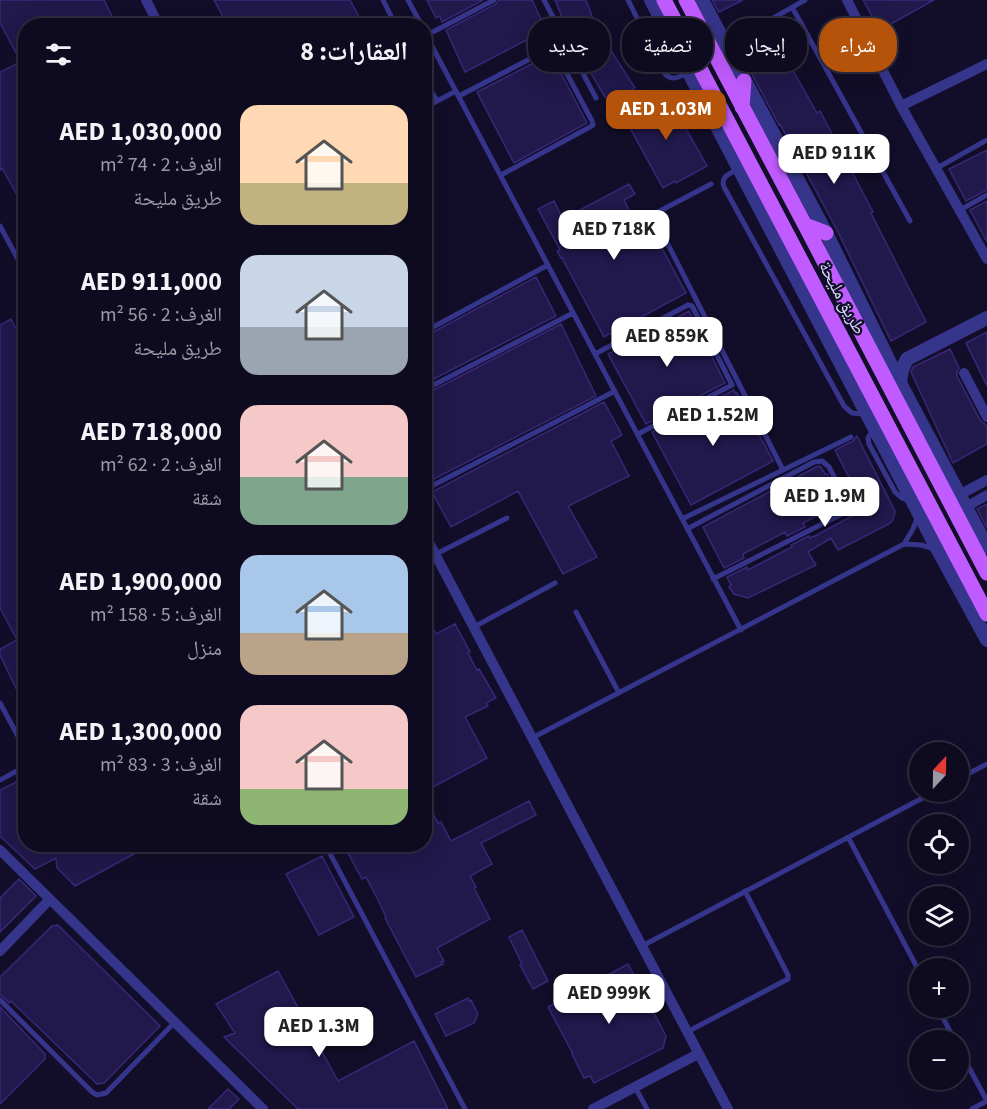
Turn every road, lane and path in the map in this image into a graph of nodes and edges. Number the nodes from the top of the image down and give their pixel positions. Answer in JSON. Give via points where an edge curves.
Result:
{"nodes":[{"id":1,"x":146,"y":0,"type":"edge"},
{"id":2,"x":383,"y":0,"type":"edge"},
{"id":3,"x":408,"y":0,"type":"edge"},
{"id":4,"x":494,"y":0,"type":"edge"},
{"id":5,"x":544,"y":0,"type":"edge"},
{"id":6,"x":628,"y":0,"type":"edge"},
{"id":7,"x":651,"y":0,"type":"edge"},
{"id":8,"x":664,"y":0,"type":"edge"},
{"id":9,"x":686,"y":0,"type":"edge"},
{"id":10,"x":702,"y":0,"type":"edge"},
{"id":11,"x":805,"y":0,"type":"edge"},
{"id":12,"x":847,"y":0,"type":"edge"},
{"id":13,"x":792,"y":7,"type":"junction"},
{"id":14,"x":155,"y":18,"type":"edge"},
{"id":15,"x":392,"y":18,"type":"edge"},
{"id":16,"x":417,"y":18,"type":"edge"},
{"id":17,"x":637,"y":18,"type":"edge"},
{"id":18,"x":660,"y":18,"type":"edge"},
{"id":19,"x":773,"y":18,"type":"edge"},
{"id":20,"x":432,"y":30,"type":"edge"},
{"id":21,"x":725,"y":43,"type":"edge"},
{"id":22,"x":432,"y":44,"type":"edge"},
{"id":23,"x":987,"y":64,"type":"edge"},
{"id":24,"x":665,"y":72,"type":"edge"},
{"id":25,"x":689,"y":72,"type":"joint"},
{"id":26,"x":740,"y":72,"type":"edge"},
{"id":27,"x":744,"y":81,"type":"junction"},
{"id":28,"x":432,"y":92,"type":"edge"},
{"id":29,"x":458,"y":93,"type":"junction"},
{"id":30,"x":596,"y":98,"type":"dead end"},
{"id":31,"x":437,"y":101,"type":"junction"},
{"id":32,"x":432,"y":104,"type":"edge"},
{"id":33,"x":902,"y":106,"type":"junction"},
{"id":34,"x":742,"y":107,"type":"junction"},
{"id":35,"x":987,"y":140,"type":"edge"},
{"id":36,"x":740,"y":168,"type":"junction"},
{"id":37,"x":937,"y":168,"type":"junction"},
{"id":38,"x":501,"y":175,"type":"junction"},
{"id":39,"x":711,"y":184,"type":"dead end"},
{"id":40,"x":987,"y":195,"type":"edge"},
{"id":41,"x":960,"y":210,"type":"junction"},
{"id":42,"x":910,"y":221,"type":"dead end"},
{"id":43,"x":805,"y":225,"type":"junction"},
{"id":44,"x":0,"y":226,"type":"edge"},
{"id":45,"x":826,"y":233,"type":"junction"},
{"id":46,"x":18,"y":259,"type":"edge"},
{"id":47,"x":987,"y":259,"type":"edge"},
{"id":48,"x":548,"y":265,"type":"junction"},
{"id":49,"x":573,"y":313,"type":"junction"},
{"id":50,"x":987,"y":318,"type":"edge"},
{"id":51,"x":432,"y":328,"type":"edge"},
{"id":52,"x":885,"y":351,"type":"junction"},
{"id":53,"x":595,"y":354,"type":"junction"},
{"id":54,"x":908,"y":359,"type":"junction"},
{"id":55,"x":964,"y":373,"type":"dead end"},
{"id":56,"x":900,"y":383,"type":"junction"},
{"id":57,"x":432,"y":386,"type":"edge"},
{"id":58,"x":615,"y":391,"type":"junction"},
{"id":59,"x":873,"y":417,"type":"junction"},
{"id":60,"x":987,"y":417,"type":"edge"},
{"id":61,"x":638,"y":434,"type":"junction"},
{"id":62,"x":851,"y":437,"type":"dead end"},
{"id":63,"x":783,"y":470,"type":"junction"},
{"id":64,"x":987,"y":480,"type":"edge"},
{"id":65,"x":432,"y":486,"type":"edge"},
{"id":66,"x":987,"y":495,"type":"edge"},
{"id":67,"x":963,"y":501,"type":"junction"},
{"id":68,"x":917,"y":507,"type":"junction"},
{"id":69,"x":507,"y":518,"type":"dead end"},
{"id":70,"x":682,"y":519,"type":"junction"},
{"id":71,"x":687,"y":529,"type":"junction"},
{"id":72,"x":904,"y":544,"type":"junction"},
{"id":73,"x":432,"y":547,"type":"edge"},
{"id":74,"x":987,"y":547,"type":"edge"},
{"id":75,"x":938,"y":550,"type":"junction"},
{"id":76,"x":436,"y":554,"type":"junction"},
{"id":77,"x":987,"y":573,"type":"edge"},
{"id":78,"x":713,"y":579,"type":"junction"},
{"id":79,"x":555,"y":583,"type":"dead end"},
{"id":80,"x":576,"y":612,"type":"dead end"},
{"id":81,"x":987,"y":614,"type":"edge"},
{"id":82,"x":474,"y":627,"type":"junction"},
{"id":83,"x":741,"y":630,"type":"junction"},
{"id":84,"x":987,"y":640,"type":"edge"},
{"id":85,"x":619,"y":693,"type":"junction"},
{"id":86,"x":0,"y":703,"type":"edge"},
{"id":87,"x":18,"y":736,"type":"edge"},
{"id":88,"x":532,"y":738,"type":"junction"},
{"id":89,"x":987,"y":764,"type":"edge"},
{"id":90,"x":18,"y":770,"type":"edge"},
{"id":91,"x":969,"y":773,"type":"edge"},
{"id":92,"x":0,"y":780,"type":"edge"},
{"id":93,"x":915,"y":802,"type":"edge"},
{"id":94,"x":848,"y":837,"type":"junction"},
{"id":95,"x":0,"y":850,"type":"edge"},
{"id":96,"x":329,"y":852,"type":"edge"},
{"id":97,"x":745,"y":891,"type":"junction"},
{"id":98,"x":50,"y":899,"type":"junction"},
{"id":99,"x":642,"y":946,"type":"junction"},
{"id":100,"x":0,"y":951,"type":"edge"},
{"id":101,"x":912,"y":958,"type":"edge"},
{"id":102,"x":0,"y":1000,"type":"edge"},
{"id":103,"x":174,"y":1023,"type":"junction"},
{"id":104,"x":687,"y":1032,"type":"junction"},
{"id":105,"x":698,"y":1054,"type":"junction"},
{"id":106,"x":969,"y":1067,"type":"edge"},
{"id":107,"x":635,"y":1087,"type":"junction"},
{"id":108,"x":262,"y":1109,"type":"edge"},
{"id":109,"x":465,"y":1109,"type":"edge"},
{"id":110,"x":593,"y":1109,"type":"edge"},
{"id":111,"x":647,"y":1109,"type":"edge"},
{"id":112,"x":728,"y":1109,"type":"edge"},
{"id":113,"x":972,"y":1109,"type":"edge"}],
"edges":[{"from":1,"to":14,"type":"street"},
{"from":2,"to":15,"type":"lane"},
{"from":3,"to":16,"type":"lane"},
{"from":4,"to":20,"type":"lane"},
{"from":5,"to":30,"type":"lane"},
{"from":6,"to":17,"type":"lane"},
{"from":7,"to":18,"type":"street"},
{"from":8,"to":59,"type":"main road","name":"طريق مليحة"},
{"from":9,"to":34,"type":"main road","name":"طريق مليحة"},
{"from":10,"to":21,"type":"street"},
{"from":11,"to":13,"type":"lane"},
{"from":12,"to":33,"type":"street"},
{"from":13,"to":19,"type":"lane"},
{"from":13,"to":42,"type":"lane"},
{"from":22,"to":29,"type":"lane"},
{"from":23,"to":33,"type":"street"},
{"from":24,"to":25,"type":"lane","via":[[673,78]]},
{"from":25,"to":36,"type":"street"},
{"from":26,"to":27,"type":"street"},
{"from":27,"to":34,"type":"main road"},
{"from":27,"to":45,"type":"street"},
{"from":28,"to":31,"type":"lane"},
{"from":29,"to":31,"type":"lane"},
{"from":29,"to":38,"type":"lane"},
{"from":29,"to":38,"type":"lane","via":[[549,49],[561,61],[593,125]]},
{"from":31,"to":32,"type":"lane"},
{"from":33,"to":37,"type":"street"},
{"from":34,"to":43,"type":"main road","name":"طريق مليحة"},
{"from":35,"to":37,"type":"lane"},
{"from":36,"to":59,"type":"street"},
{"from":36,"to":59,"type":"lane","via":[[724,178],[724,187],[844,406],[852,413]]},
{"from":37,"to":41,"type":"street"},
{"from":38,"to":48,"type":"lane"},
{"from":39,"to":63,"type":"lane","via":[[658,212],[655,219]]},
{"from":40,"to":41,"type":"lane"},
{"from":41,"to":47,"type":"street"},
{"from":43,"to":45,"type":"main road"},
{"from":43,"to":77,"type":"main road","name":"طريق مليحة"},
{"from":44,"to":46,"type":"lane"},
{"from":45,"to":52,"type":"street"},
{"from":48,"to":49,"type":"lane"},
{"from":48,"to":51,"type":"lane"},
{"from":49,"to":53,"type":"lane"},
{"from":49,"to":57,"type":"lane"},
{"from":50,"to":54,"type":"street"},
{"from":52,"to":54,"type":"street"},
{"from":52,"to":56,"type":"street"},
{"from":53,"to":58,"type":"lane"},
{"from":53,"to":61,"type":"lane","via":[[692,306],[732,385]]},
{"from":54,"to":56,"type":"street"},
{"from":55,"to":60,"type":"street"},
{"from":56,"to":67,"type":"street"},
{"from":58,"to":61,"type":"lane"},
{"from":58,"to":65,"type":"lane"},
{"from":59,"to":68,"type":"street"},
{"from":59,"to":81,"type":"main road","name":"طريق مليحة"},
{"from":61,"to":70,"type":"lane"},
{"from":62,"to":63,"type":"lane"},
{"from":63,"to":70,"type":"lane"},
{"from":64,"to":67,"type":"street"},
{"from":66,"to":67,"type":"street"},
{"from":67,"to":74,"type":"street"},
{"from":68,"to":72,"type":"lane","via":[[913,529]]},
{"from":68,"to":75,"type":"street"},
{"from":69,"to":76,"type":"lane"},
{"from":70,"to":71,"type":"lane"},
{"from":71,"to":78,"type":"lane"},
{"from":71,"to":78,"type":"lane","via":[[814,462],[822,461],[829,467],[849,505],[846,512]]},
{"from":72,"to":75,"type":"lane"},
{"from":72,"to":83,"type":"lane"},
{"from":73,"to":76,"type":"street"},
{"from":75,"to":84,"type":"street"},
{"from":76,"to":82,"type":"street"},
{"from":78,"to":83,"type":"lane"},
{"from":79,"to":82,"type":"lane"},
{"from":80,"to":85,"type":"lane"},
{"from":82,"to":88,"type":"street"},
{"from":83,"to":85,"type":"lane"},
{"from":85,"to":88,"type":"lane"},
{"from":86,"to":87,"type":"lane"},
{"from":88,"to":99,"type":"street"},
{"from":89,"to":91,"type":"lane"},
{"from":90,"to":92,"type":"lane"},
{"from":93,"to":94,"type":"lane"},
{"from":94,"to":97,"type":"lane"},
{"from":94,"to":101,"type":"lane"},
{"from":95,"to":98,"type":"street"},
{"from":96,"to":109,"type":"lane"},
{"from":97,"to":99,"type":"lane"},
{"from":97,"to":104,"type":"lane","via":[[788,979]]},
{"from":98,"to":100,"type":"street"},
{"from":98,"to":103,"type":"street"},
{"from":99,"to":104,"type":"street"},
{"from":102,"to":103,"type":"lane","via":[[97,1095],[106,1093]]},
{"from":103,"to":108,"type":"street"},
{"from":104,"to":105,"type":"street"},
{"from":105,"to":107,"type":"street"},
{"from":105,"to":112,"type":"street"},
{"from":106,"to":113,"type":"lane","via":[[987,1101]]},
{"from":107,"to":110,"type":"street"},
{"from":107,"to":111,"type":"lane"}]}
